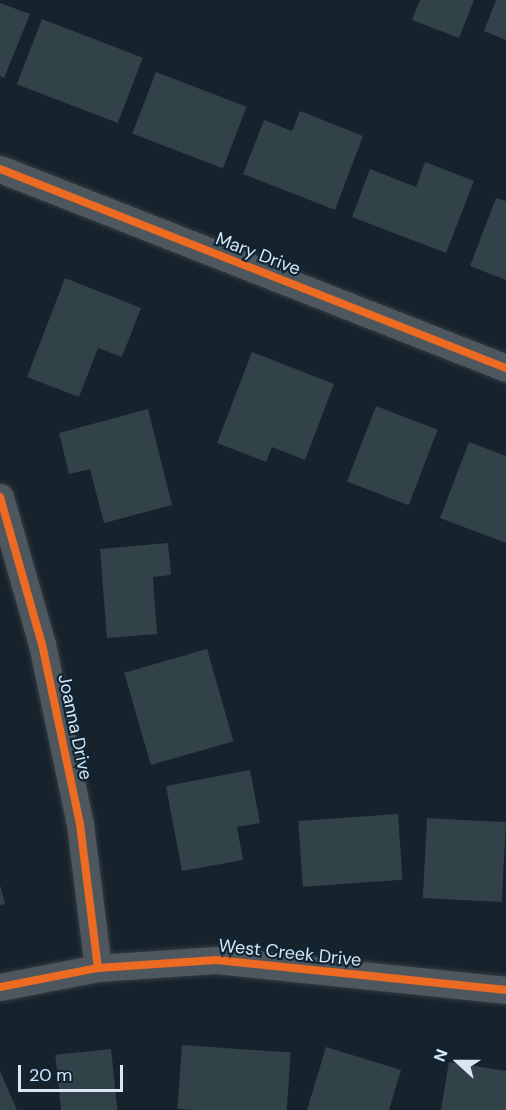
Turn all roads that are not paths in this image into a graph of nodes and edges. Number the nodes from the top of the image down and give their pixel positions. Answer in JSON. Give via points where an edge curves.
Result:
{"nodes":[{"id":1,"x":2,"y":176,"type":"edge"},
{"id":2,"x":506,"y":368,"type":"edge"},
{"id":3,"x":0,"y":497,"type":"edge"},
{"id":4,"x":98,"y":968,"type":"junction"},
{"id":5,"x":0,"y":987,"type":"edge"},
{"id":6,"x":506,"y":990,"type":"edge"}],
"edges":[{"from":1,"to":2,"type":"street","name":"Mary Drive"},
{"from":3,"to":4,"type":"street","name":"Joanna Drive","via":[[42,644],[80,824]]},
{"from":4,"to":5,"type":"street","name":"West Creek Drive"},
{"from":4,"to":6,"type":"street","name":"West Creek Drive","via":[[216,960]]}]}
